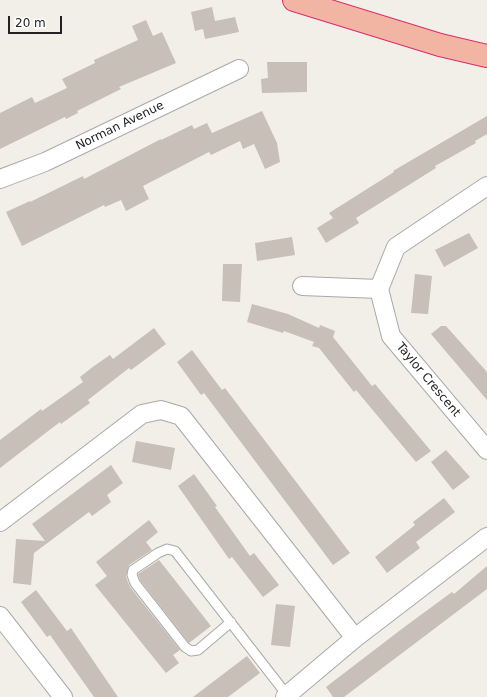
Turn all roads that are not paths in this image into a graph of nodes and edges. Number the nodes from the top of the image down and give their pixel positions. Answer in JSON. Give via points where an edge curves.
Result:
{"nodes":[{"id":1,"x":294,"y":0,"type":"edge"},
{"id":2,"x":487,"y":56,"type":"edge"},
{"id":3,"x":239,"y":69,"type":"dead end"},
{"id":4,"x":0,"y":179,"type":"edge"},
{"id":5,"x":487,"y":186,"type":"edge"},
{"id":6,"x":302,"y":286,"type":"dead end"},
{"id":7,"x":379,"y":289,"type":"junction"},
{"id":8,"x":487,"y":450,"type":"edge"},
{"id":9,"x":0,"y":522,"type":"edge"},
{"id":10,"x":487,"y":537,"type":"edge"},
{"id":11,"x":0,"y":616,"type":"edge"},
{"id":12,"x":231,"y":622,"type":"junction"},
{"id":13,"x":355,"y":638,"type":"junction"},
{"id":14,"x":286,"y":696,"type":"edge"},
{"id":15,"x":63,"y":697,"type":"edge"}],
"edges":[{"from":1,"to":2,"type":"highway","via":[[440,45]]},
{"from":3,"to":4,"type":"street","name":"Norman Avenue","via":[[45,162]]},
{"from":5,"to":7,"type":"street","via":[[396,247]]},
{"from":6,"to":7,"type":"street"},
{"from":7,"to":8,"type":"street","name":"Taylor Crescent","via":[[391,336]]},
{"from":9,"to":13,"type":"street","via":[[142,414],[161,410],[182,416]]},
{"from":10,"to":13,"type":"street"},
{"from":11,"to":15,"type":"street"},
{"from":12,"to":12,"type":"lane","via":[[175,551],[158,553],[133,570],[135,583],[185,647],[191,651],[198,650]]},
{"from":12,"to":14,"type":"lane"},
{"from":13,"to":14,"type":"street"}]}
